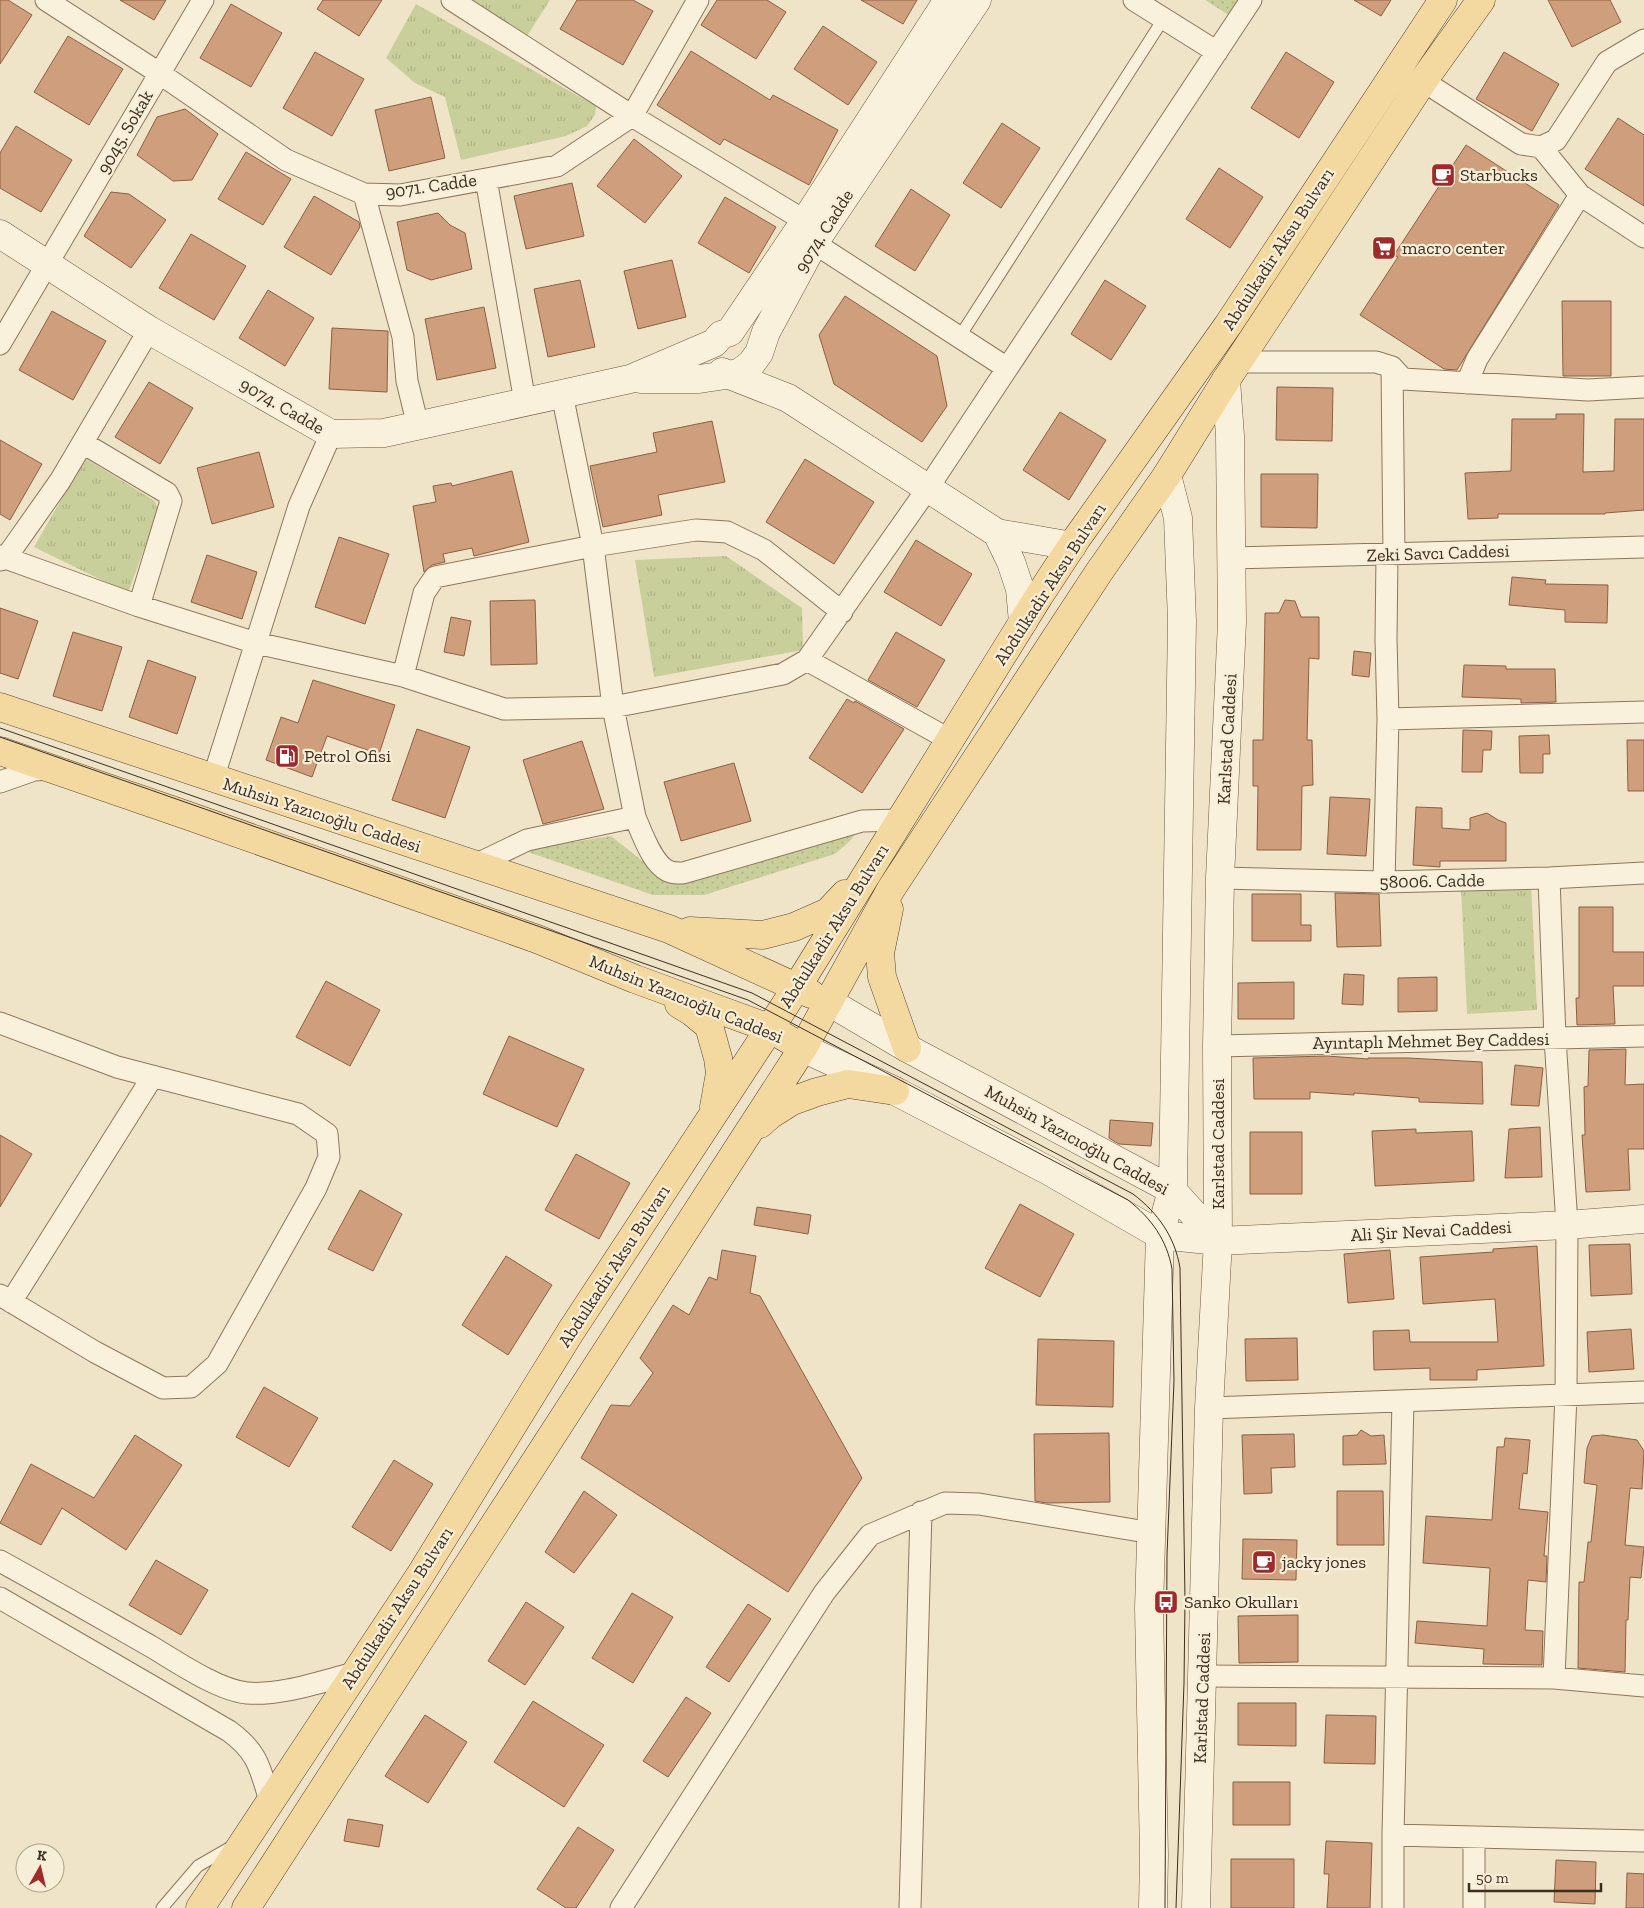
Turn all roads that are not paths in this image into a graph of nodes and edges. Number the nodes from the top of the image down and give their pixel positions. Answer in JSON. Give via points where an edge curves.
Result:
{"nodes":[{"id":1,"x":46,"y":0,"type":"edge"},
{"id":2,"x":203,"y":0,"type":"edge"},
{"id":3,"x":452,"y":0,"type":"edge"},
{"id":4,"x":698,"y":0,"type":"edge"},
{"id":5,"x":948,"y":0,"type":"edge"},
{"id":6,"x":977,"y":0,"type":"edge"},
{"id":7,"x":1251,"y":0,"type":"edge"},
{"id":8,"x":1443,"y":0,"type":"edge"},
{"id":9,"x":1481,"y":0,"type":"edge"},
{"id":10,"x":1144,"y":2,"type":"edge"},
{"id":11,"x":1164,"y":18,"type":"junction"},
{"id":12,"x":1644,"y":40,"type":"edge"},
{"id":13,"x":1217,"y":52,"type":"junction"},
{"id":14,"x":159,"y":73,"type":"junction"},
{"id":15,"x":1423,"y":81,"type":"junction"},
{"id":16,"x":632,"y":116,"type":"junction"},
{"id":17,"x":1541,"y":147,"type":"junction"},
{"id":18,"x":486,"y":179,"type":"junction"},
{"id":19,"x":364,"y":194,"type":"junction"},
{"id":20,"x":1580,"y":195,"type":"junction"},
{"id":21,"x":809,"y":232,"type":"junction"},
{"id":22,"x":0,"y":234,"type":"edge"},
{"id":23,"x":1644,"y":237,"type":"edge"},
{"id":24,"x":47,"y":264,"type":"junction"},
{"id":25,"x":149,"y":330,"type":"junction"},
{"id":26,"x":960,"y":336,"type":"junction"},
{"id":27,"x":722,"y":338,"type":"junction"},
{"id":28,"x":0,"y":344,"type":"edge"},
{"id":29,"x":759,"y":353,"type":"junction"},
{"id":30,"x":1392,"y":367,"type":"junction"},
{"id":31,"x":1007,"y":368,"type":"junction"},
{"id":32,"x":1232,"y":371,"type":"junction"},
{"id":33,"x":729,"y":375,"type":"junction"},
{"id":34,"x":630,"y":379,"type":"junction"},
{"id":35,"x":1468,"y":382,"type":"junction"},
{"id":36,"x":1644,"y":387,"type":"edge"},
{"id":37,"x":562,"y":394,"type":"junction"},
{"id":38,"x":788,"y":398,"type":"junction"},
{"id":39,"x":525,"y":402,"type":"junction"},
{"id":40,"x":418,"y":426,"type":"junction"},
{"id":41,"x":331,"y":434,"type":"junction"},
{"id":42,"x":83,"y":443,"type":"junction"},
{"id":43,"x":1167,"y":475,"type":"junction"},
{"id":44,"x":928,"y":488,"type":"junction"},
{"id":45,"x":997,"y":533,"type":"junction"},
{"id":46,"x":593,"y":546,"type":"junction"},
{"id":47,"x":1072,"y":546,"type":"junction"},
{"id":48,"x":1644,"y":547,"type":"edge"},
{"id":49,"x":1390,"y":555,"type":"junction"},
{"id":50,"x":2,"y":558,"type":"edge"},
{"id":51,"x":1232,"y":558,"type":"junction"},
{"id":52,"x":139,"y":606,"type":"junction"},
{"id":53,"x":842,"y":612,"type":"junction"},
{"id":54,"x":1023,"y":622,"type":"junction"},
{"id":55,"x":256,"y":643,"type":"junction"},
{"id":56,"x":807,"y":660,"type":"junction"},
{"id":57,"x":403,"y":676,"type":"junction"},
{"id":58,"x":0,"y":707,"type":"edge"},
{"id":59,"x":613,"y":707,"type":"junction"},
{"id":60,"x":1644,"y":712,"type":"edge"},
{"id":61,"x":1388,"y":719,"type":"junction"},
{"id":62,"x":950,"y":740,"type":"junction"},
{"id":63,"x":0,"y":751,"type":"edge"},
{"id":64,"x":53,"y":769,"type":"junction"},
{"id":65,"x":213,"y":779,"type":"junction"},
{"id":66,"x":0,"y":782,"type":"edge"},
{"id":67,"x":634,"y":817,"type":"junction"},
{"id":68,"x":900,"y":820,"type":"junction"},
{"id":69,"x":474,"y":865,"type":"junction"},
{"id":70,"x":872,"y":866,"type":"junction"},
{"id":71,"x":1644,"y":873,"type":"edge"},
{"id":72,"x":1220,"y":878,"type":"junction"},
{"id":73,"x":1549,"y":878,"type":"junction"},
{"id":74,"x":1384,"y":882,"type":"junction"},
{"id":75,"x":891,"y":889,"type":"junction"},
{"id":76,"x":669,"y":929,"type":"junction"},
{"id":77,"x":635,"y":978,"type":"junction"},
{"id":78,"x":797,"y":987,"type":"junction"},
{"id":79,"x":828,"y":1002,"type":"junction"},
{"id":80,"x":0,"y":1023,"type":"edge"},
{"id":81,"x":769,"y":1028,"type":"junction"},
{"id":82,"x":1644,"y":1036,"type":"edge"},
{"id":83,"x":1555,"y":1038,"type":"junction"},
{"id":84,"x":1218,"y":1046,"type":"junction"},
{"id":85,"x":803,"y":1048,"type":"junction"},
{"id":86,"x":907,"y":1048,"type":"junction"},
{"id":87,"x":153,"y":1076,"type":"junction"},
{"id":88,"x":895,"y":1091,"type":"junction"},
{"id":89,"x":712,"y":1116,"type":"junction"},
{"id":90,"x":741,"y":1142,"type":"junction"},
{"id":91,"x":1172,"y":1190,"type":"junction"},
{"id":92,"x":1644,"y":1219,"type":"edge"},
{"id":93,"x":1566,"y":1225,"type":"junction"},
{"id":94,"x":1160,"y":1235,"type":"junction"},
{"id":95,"x":1218,"y":1241,"type":"junction"},
{"id":96,"x":6,"y":1299,"type":"edge"},
{"id":97,"x":1644,"y":1392,"type":"edge"},
{"id":98,"x":1566,"y":1395,"type":"junction"},
{"id":99,"x":1403,"y":1401,"type":"junction"},
{"id":100,"x":1209,"y":1408,"type":"junction"},
{"id":101,"x":921,"y":1512,"type":"junction"},
{"id":102,"x":1152,"y":1533,"type":"junction"},
{"id":103,"x":0,"y":1560,"type":"edge"},
{"id":104,"x":0,"y":1598,"type":"edge"},
{"id":105,"x":355,"y":1673,"type":"junction"},
{"id":106,"x":1203,"y":1676,"type":"junction"},
{"id":107,"x":1397,"y":1677,"type":"junction"},
{"id":108,"x":1554,"y":1678,"type":"junction"},
{"id":109,"x":214,"y":1681,"type":"junction"},
{"id":110,"x":1644,"y":1686,"type":"edge"},
{"id":111,"x":197,"y":1712,"type":"junction"},
{"id":112,"x":270,"y":1801,"type":"junction"},
{"id":113,"x":1393,"y":1835,"type":"junction"},
{"id":114,"x":1474,"y":1837,"type":"junction"},
{"id":115,"x":246,"y":1839,"type":"junction"},
{"id":116,"x":1644,"y":1841,"type":"edge"},
{"id":117,"x":162,"y":1908,"type":"edge"},
{"id":118,"x":200,"y":1908,"type":"edge"},
{"id":119,"x":246,"y":1908,"type":"edge"},
{"id":120,"x":621,"y":1908,"type":"edge"},
{"id":121,"x":910,"y":1908,"type":"edge"},
{"id":122,"x":1153,"y":1908,"type":"edge"},
{"id":123,"x":1196,"y":1908,"type":"edge"},
{"id":124,"x":1393,"y":1908,"type":"edge"},
{"id":125,"x":1474,"y":1908,"type":"edge"}],
"edges":[{"from":1,"to":14,"type":"street","name":"9071. Cadde"},
{"from":2,"to":14,"type":"street","name":"9045. Sokak"},
{"from":3,"to":16,"type":"street"},
{"from":4,"to":16,"type":"street","name":"9071. Cadde"},
{"from":5,"to":21,"type":"street","name":"9074. Cadde"},
{"from":6,"to":21,"type":"street","name":"9074. Cadde"},
{"from":7,"to":13,"type":"street"},
{"from":8,"to":47,"type":"main road","name":"Abdulkadir Aksu Bulvarı","via":[[1228,325]]},
{"from":9,"to":15,"type":"main road","name":"Abdulkadir Aksu Bulvarı"},
{"from":10,"to":11,"type":"street"},
{"from":11,"to":13,"type":"street"},
{"from":11,"to":26,"type":"lane"},
{"from":12,"to":17,"type":"street","via":[[1606,62],[1556,140]]},
{"from":13,"to":31,"type":"street"},
{"from":14,"to":19,"type":"street","name":"9071. Cadde","via":[[286,160]]},
{"from":14,"to":24,"type":"street","name":"9045. Sokak"},
{"from":15,"to":17,"type":"street","via":[[1521,144]]},
{"from":15,"to":32,"type":"main road","name":"Abdulkadir Aksu Bulvarı"},
{"from":16,"to":18,"type":"street","name":"9071. Cadde","via":[[557,166]]},
{"from":16,"to":21,"type":"street"},
{"from":17,"to":20,"type":"street"},
{"from":18,"to":19,"type":"street","name":"9071. Cadde","via":[[400,195]]},
{"from":18,"to":39,"type":"street"},
{"from":19,"to":40,"type":"street","via":[[403,337],[407,381]]},
{"from":20,"to":23,"type":"street"},
{"from":20,"to":35,"type":"street","via":[[1477,359]]},
{"from":21,"to":26,"type":"street"},
{"from":21,"to":27,"type":"street","name":"9074. Cadde"},
{"from":21,"to":29,"type":"street","name":"9074. Cadde"},
{"from":22,"to":24,"type":"street","name":"9074. Cadde"},
{"from":24,"to":25,"type":"street","name":"9074. Cadde"},
{"from":24,"to":28,"type":"street","name":"9045. Sokak"},
{"from":25,"to":41,"type":"street","name":"9074. Cadde"},
{"from":25,"to":42,"type":"street"},
{"from":26,"to":31,"type":"street"},
{"from":27,"to":29,"type":"street","via":[[739,333],[749,338]]},
{"from":27,"to":33,"type":"street","via":[[712,355],[714,364]]},
{"from":27,"to":34,"type":"street","name":"9074. Cadde"},
{"from":29,"to":33,"type":"street","name":"9074. Cadde","via":[[739,373]]},
{"from":29,"to":38,"type":"street","via":[[770,375]]},
{"from":30,"to":32,"type":"street","via":[[1376,362]]},
{"from":30,"to":35,"type":"street","via":[[1403,379]]},
{"from":30,"to":49,"type":"street"},
{"from":31,"to":44,"type":"street"},
{"from":32,"to":43,"type":"main road","name":"Abdulkadir Aksu Bulvarı"},
{"from":32,"to":51,"type":"street","name":"Karlstad Caddesi"},
{"from":33,"to":34,"type":"street","name":"9074. Cadde","via":[[699,379]]},
{"from":33,"to":38,"type":"street"},
{"from":34,"to":37,"type":"street","name":"9074. Cadde"},
{"from":35,"to":36,"type":"street","via":[[1588,390]]},
{"from":37,"to":39,"type":"street","name":"9074. Cadde"},
{"from":37,"to":46,"type":"street"},
{"from":38,"to":44,"type":"street"},
{"from":39,"to":40,"type":"street","name":"9074. Cadde"},
{"from":40,"to":41,"type":"street","name":"9074. Cadde","via":[[384,433]]},
{"from":41,"to":55,"type":"street","via":[[299,506]]},
{"from":42,"to":50,"type":"street","via":[[60,481]]},
{"from":42,"to":52,"type":"street","via":[[167,492],[172,501]]},
{"from":43,"to":75,"type":"main road","name":"Abdulkadir Aksu Bulvarı"},
{"from":43,"to":91,"type":"street","via":[[1178,518],[1182,621]]},
{"from":44,"to":45,"type":"street"},
{"from":44,"to":53,"type":"street"},
{"from":45,"to":47,"type":"street"},
{"from":45,"to":54,"type":"street","via":[[1020,589]]},
{"from":46,"to":53,"type":"street","via":[[696,530],[727,532],[764,550]]},
{"from":46,"to":57,"type":"street","via":[[435,577],[424,593]]},
{"from":46,"to":59,"type":"street"},
{"from":47,"to":54,"type":"main road","name":"Abdulkadir Aksu Bulvarı"},
{"from":48,"to":49,"type":"street","name":"Zeki Savcı Caddesi"},
{"from":49,"to":51,"type":"street","name":"Zeki Savcı Caddesi"},
{"from":49,"to":61,"type":"street","via":[[1386,639]]},
{"from":50,"to":52,"type":"street"},
{"from":51,"to":72,"type":"street","name":"Karlstad Caddesi"},
{"from":52,"to":55,"type":"street"},
{"from":53,"to":56,"type":"street"},
{"from":54,"to":62,"type":"main road","name":"Abdulkadir Aksu Bulvarı"},
{"from":55,"to":57,"type":"street"},
{"from":55,"to":65,"type":"street"},
{"from":56,"to":59,"type":"street","via":[[783,674]]},
{"from":56,"to":62,"type":"street"},
{"from":57,"to":59,"type":"street","via":[[504,708]]},
{"from":58,"to":65,"type":"main road","name":"Muhsin Yazıcıoğlu Caddesi"},
{"from":59,"to":67,"type":"street"},
{"from":60,"to":61,"type":"street"},
{"from":61,"to":74,"type":"street"},
{"from":62,"to":68,"type":"main road","name":"Abdulkadir Aksu Bulvarı"},
{"from":63,"to":64,"type":"main road","name":"Muhsin Yazıcıoğlu Caddesi"},
{"from":64,"to":66,"type":"street","via":[[34,770]]},
{"from":64,"to":77,"type":"main road","name":"Muhsin Yazıcıoğlu Caddesi","via":[[528,936]]},
{"from":65,"to":69,"type":"main road","name":"Muhsin Yazıcıoğlu Caddesi"},
{"from":67,"to":68,"type":"street","via":[[658,864],[670,872],[682,873],[862,821]]},
{"from":67,"to":69,"type":"street","via":[[528,840]]},
{"from":68,"to":70,"type":"main road","name":"Abdulkadir Aksu Bulvarı"},
{"from":69,"to":76,"type":"main road","name":"Muhsin Yazıcıoğlu Caddesi"},
{"from":70,"to":76,"type":"main road","via":[[828,912],[794,927],[763,935]]},
{"from":70,"to":78,"type":"main road","name":"Abdulkadir Aksu Bulvarı"},
{"from":71,"to":73,"type":"street","name":"58006. Cadde"},
{"from":72,"to":74,"type":"street","name":"58006. Cadde"},
{"from":72,"to":84,"type":"street","name":"Karlstad Caddesi"},
{"from":73,"to":74,"type":"street","name":"58006. Cadde"},
{"from":73,"to":83,"type":"street"},
{"from":75,"to":79,"type":"main road","name":"Abdulkadir Aksu Bulvarı"},
{"from":75,"to":86,"type":"main road","via":[[880,954],[882,977]]},
{"from":76,"to":78,"type":"main road","name":"Muhsin Yazıcıoğlu Caddesi"},
{"from":77,"to":81,"type":"main road","name":"Muhsin Yazıcıoğlu Caddesi"},
{"from":77,"to":89,"type":"main road","via":[[709,1026],[720,1073]]},
{"from":78,"to":79,"type":"main road","name":"Muhsin Yazıcıoğlu Caddesi"},
{"from":78,"to":81,"type":"main road","name":"Abdulkadir Aksu Bulvarı"},
{"from":79,"to":85,"type":"main road","name":"Abdulkadir Aksu Bulvarı"},
{"from":79,"to":86,"type":"street","name":"Muhsin Yazıcıoğlu Caddesi"},
{"from":80,"to":87,"type":"street","via":[[117,1067]]},
{"from":81,"to":85,"type":"main road","name":"Muhsin Yazıcıoğlu Caddesi"},
{"from":81,"to":89,"type":"main road","name":"Abdulkadir Aksu Bulvarı"},
{"from":82,"to":83,"type":"street","name":"Ayıntaplı Mehmet Bey Caddesi"},
{"from":83,"to":84,"type":"street","name":"Ayıntaplı Mehmet Bey Caddesi"},
{"from":83,"to":93,"type":"street"},
{"from":84,"to":95,"type":"street","name":"Karlstad Caddesi"},
{"from":85,"to":88,"type":"street","name":"Muhsin Yazıcıoğlu Caddesi"},
{"from":85,"to":90,"type":"main road","name":"Abdulkadir Aksu Bulvarı"},
{"from":86,"to":91,"type":"street","name":"Muhsin Yazıcıoğlu Caddesi"},
{"from":87,"to":96,"type":"street"},
{"from":87,"to":96,"type":"street","via":[[298,1114],[327,1134],[329,1157],[316,1188],[217,1364],[191,1387],[163,1388]]},
{"from":88,"to":90,"type":"main road","via":[[848,1084],[817,1092],[770,1114]]},
{"from":88,"to":94,"type":"street","name":"Muhsin Yazıcıoğlu Caddesi","via":[[1050,1171]]},
{"from":89,"to":105,"type":"main road","name":"Abdulkadir Aksu Bulvarı","via":[[571,1331],[419,1577]]},
{"from":90,"to":119,"type":"main road","name":"Abdulkadir Aksu Bulvarı"},
{"from":91,"to":94,"type":"street"},
{"from":91,"to":95,"type":"street","name":"Muhsin Yazıcıoğlu Caddesi"},
{"from":92,"to":93,"type":"street","name":"Ali Şir Nevai Caddesi"},
{"from":93,"to":95,"type":"street","name":"Ali Şir Nevai Caddesi"},
{"from":93,"to":98,"type":"street"},
{"from":94,"to":95,"type":"street","name":"Muhsin Yazıcıoğlu Caddesi"},
{"from":94,"to":102,"type":"street"},
{"from":95,"to":100,"type":"street","name":"Karlstad Caddesi"},
{"from":97,"to":98,"type":"street"},
{"from":98,"to":99,"type":"street"},
{"from":98,"to":108,"type":"street"},
{"from":99,"to":100,"type":"street"},
{"from":99,"to":107,"type":"street"},
{"from":100,"to":106,"type":"street","name":"Karlstad Caddesi"},
{"from":101,"to":102,"type":"street","via":[[945,1503],[980,1504]]},
{"from":101,"to":120,"type":"street","via":[[870,1535],[824,1593]]},
{"from":101,"to":121,"type":"street"},
{"from":102,"to":122,"type":"street","via":[[1149,1609]]},
{"from":103,"to":109,"type":"street"},
{"from":104,"to":111,"type":"street"},
{"from":105,"to":109,"type":"street","via":[[284,1690],[256,1693],[237,1691]]},
{"from":105,"to":112,"type":"main road","name":"Abdulkadir Aksu Bulvarı"},
{"from":106,"to":107,"type":"street"},
{"from":106,"to":123,"type":"street","name":"Karlstad Caddesi"},
{"from":107,"to":108,"type":"street"},
{"from":107,"to":113,"type":"street"},
{"from":108,"to":110,"type":"street"},
{"from":109,"to":111,"type":"street","via":[[209,1699]]},
{"from":111,"to":112,"type":"street","via":[[250,1748]]},
{"from":112,"to":115,"type":"main road","name":"Abdulkadir Aksu Bulvarı"},
{"from":113,"to":114,"type":"street"},
{"from":113,"to":124,"type":"street"},
{"from":114,"to":116,"type":"street"},
{"from":114,"to":125,"type":"street"},
{"from":115,"to":117,"type":"lane","via":[[198,1866]]},
{"from":115,"to":118,"type":"main road","name":"Abdulkadir Aksu Bulvarı"}]}
